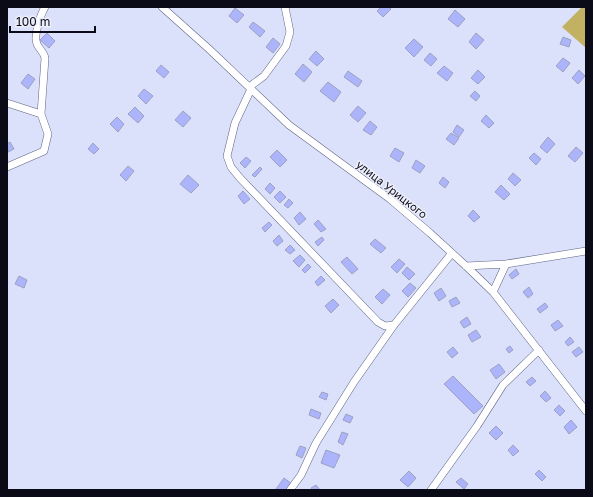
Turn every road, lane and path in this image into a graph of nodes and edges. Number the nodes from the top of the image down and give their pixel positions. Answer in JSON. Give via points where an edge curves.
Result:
{"nodes":[{"id":1,"x":45,"y":7,"type":"edge"},
{"id":2,"x":162,"y":7,"type":"edge"},
{"id":3,"x":285,"y":7,"type":"edge"},
{"id":4,"x":250,"y":88,"type":"junction"},
{"id":5,"x":7,"y":103,"type":"edge"},
{"id":6,"x":40,"y":114,"type":"junction"},
{"id":7,"x":7,"y":168,"type":"edge"},
{"id":8,"x":586,"y":250,"type":"edge"},
{"id":9,"x":452,"y":253,"type":"junction"},
{"id":10,"x":506,"y":264,"type":"junction"},
{"id":11,"x":466,"y":266,"type":"junction"},
{"id":12,"x":493,"y":292,"type":"junction"},
{"id":13,"x":394,"y":325,"type":"junction"},
{"id":14,"x":539,"y":350,"type":"junction"},
{"id":15,"x":586,"y":411,"type":"edge"},
{"id":16,"x":290,"y":490,"type":"edge"},
{"id":17,"x":431,"y":490,"type":"edge"}],
"edges":[{"from":1,"to":6,"type":"street","via":[[36,39],[45,58]]},
{"from":2,"to":4,"type":"street","name":"улица Урицкого"},
{"from":3,"to":4,"type":"street","via":[[290,32],[286,46],[264,76]]},
{"from":4,"to":9,"type":"street","name":"улица Урицкого","via":[[289,125],[390,199]]},
{"from":4,"to":13,"type":"street","via":[[235,123],[227,156],[231,167],[378,322],[386,326]]},
{"from":5,"to":6,"type":"street"},
{"from":6,"to":7,"type":"street","via":[[48,134],[44,152]]},
{"from":8,"to":10,"type":"street"},
{"from":9,"to":11,"type":"street","name":"улица Урицкого"},
{"from":9,"to":13,"type":"street"},
{"from":10,"to":11,"type":"street"},
{"from":10,"to":12,"type":"street"},
{"from":11,"to":12,"type":"street","name":"улица Урицкого"},
{"from":12,"to":14,"type":"street","name":"улица Урицкого"},
{"from":13,"to":16,"type":"street","via":[[354,382]]},
{"from":14,"to":15,"type":"street","name":"улица Урицкого"},
{"from":14,"to":17,"type":"street","via":[[503,385],[478,426]]}]}
